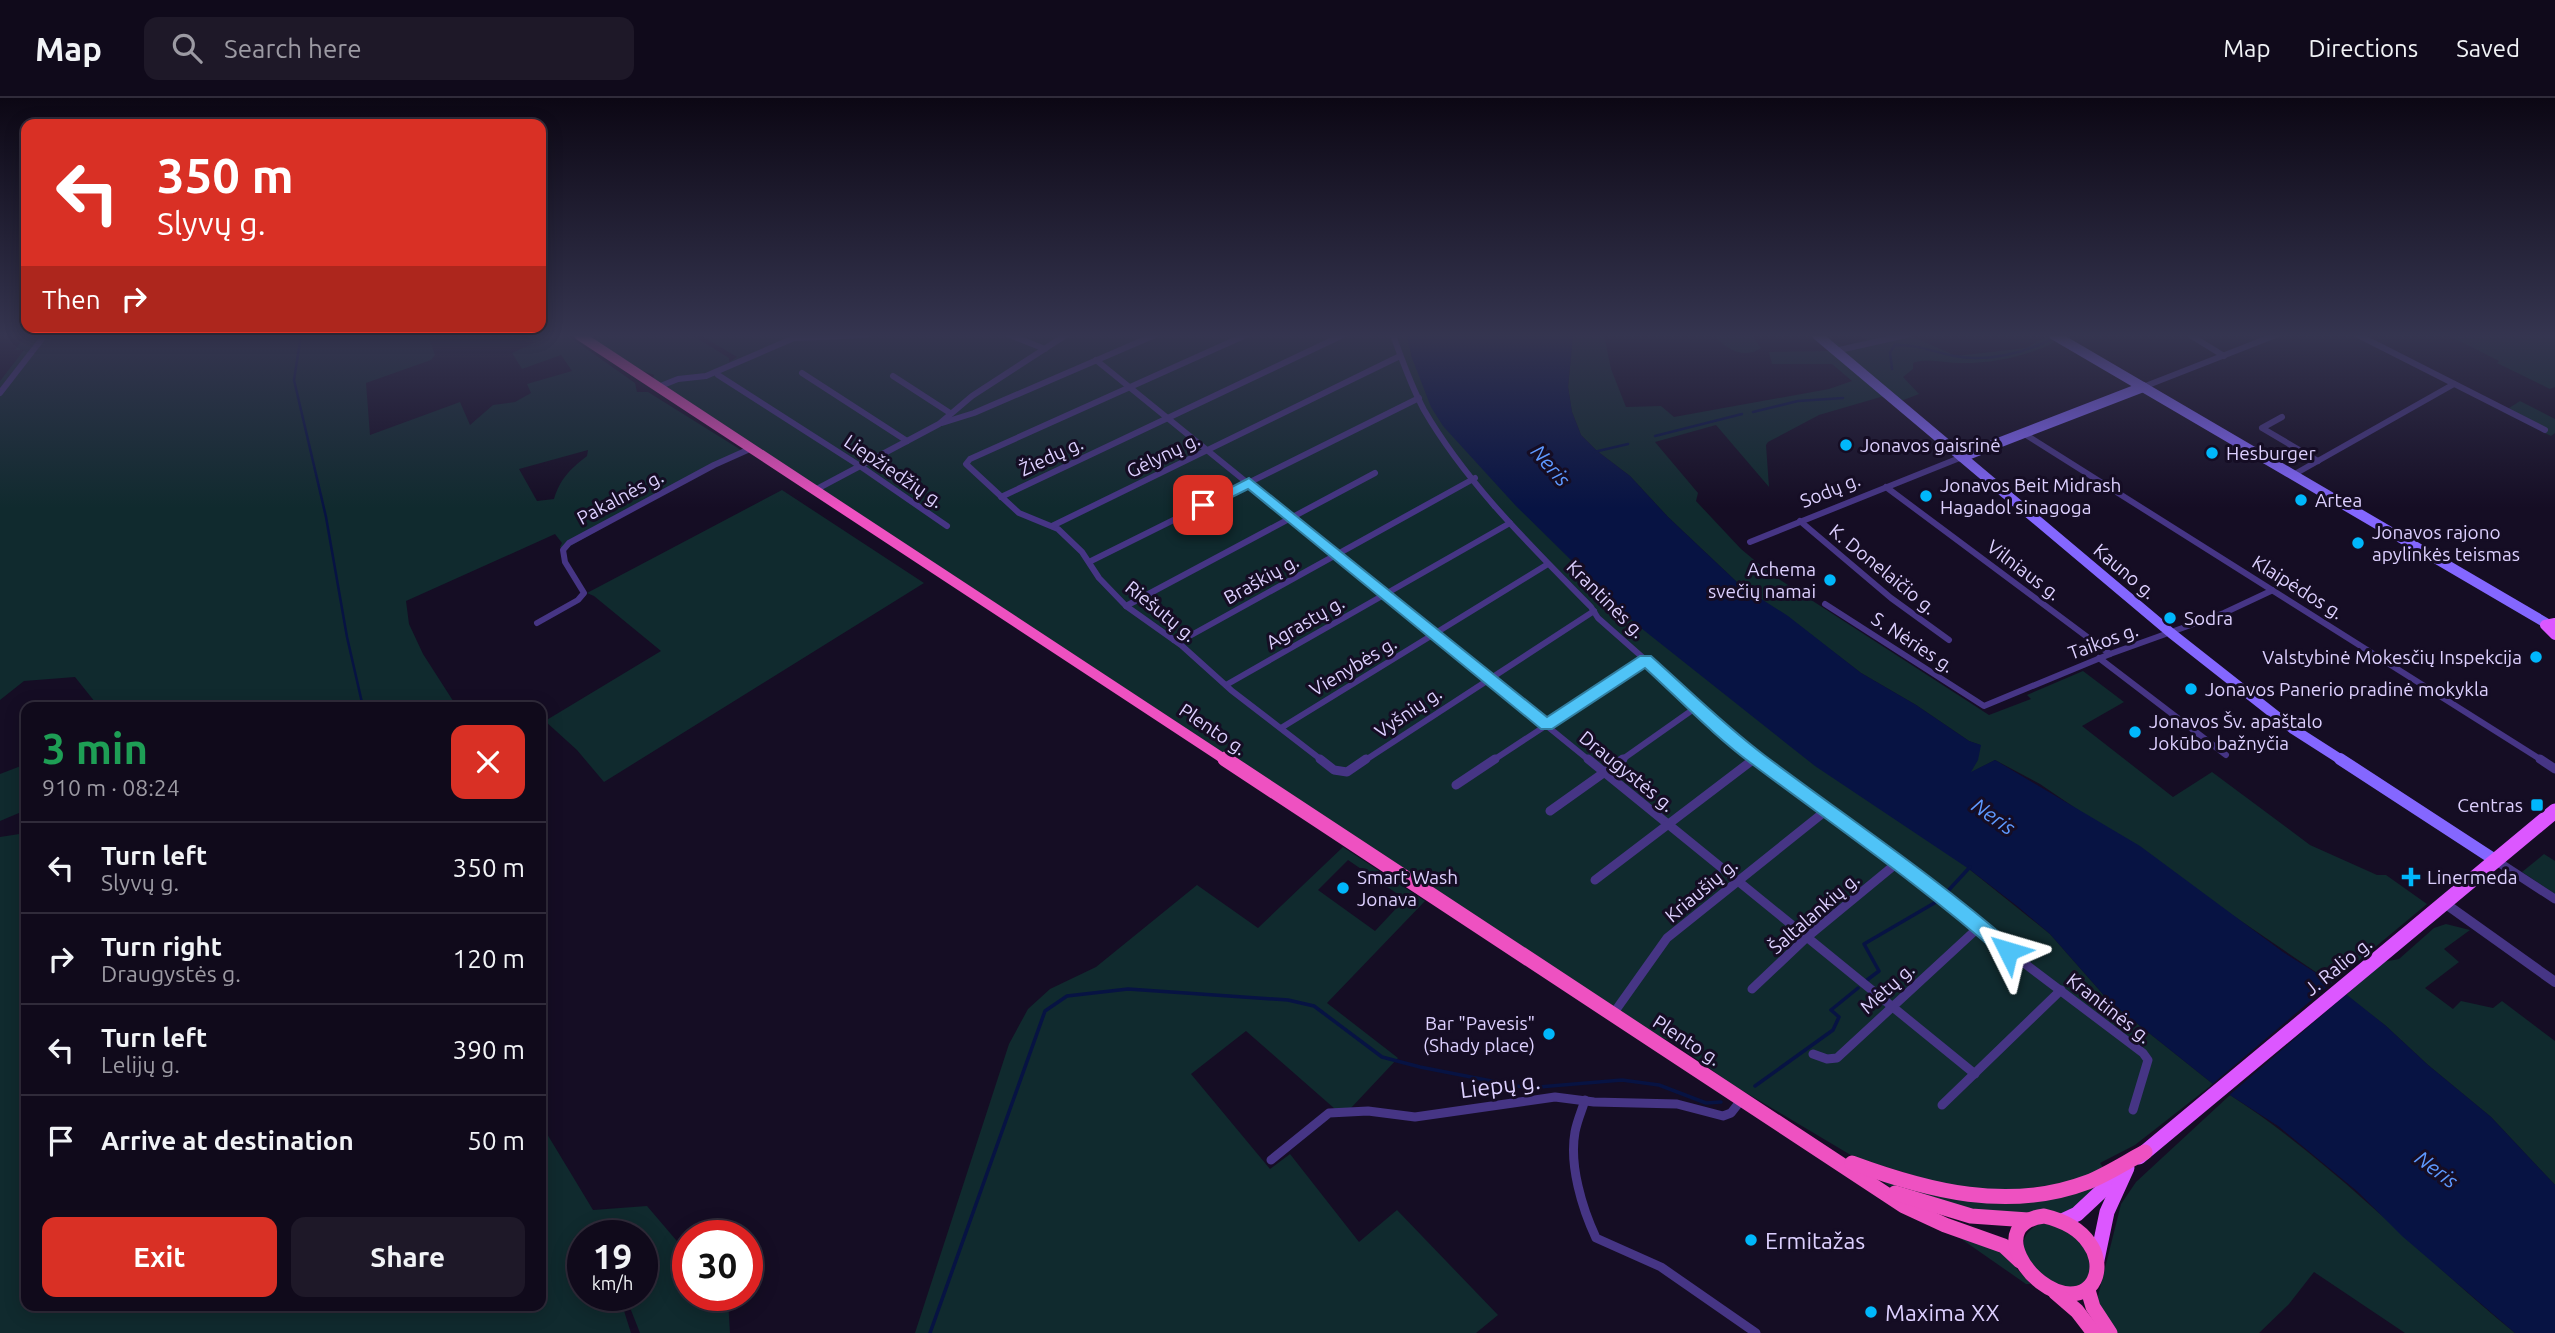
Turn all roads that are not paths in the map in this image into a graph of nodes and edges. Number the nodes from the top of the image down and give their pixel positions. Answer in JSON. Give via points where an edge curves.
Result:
{"nodes":[{"id":1,"x":667,"y":393,"type":"edge"},
{"id":2,"x":746,"y":393,"type":"edge"},
{"id":3,"x":832,"y":393,"type":"edge"},
{"id":4,"x":919,"y":393,"type":"edge"},
{"id":5,"x":980,"y":393,"type":"edge"},
{"id":6,"x":1021,"y":393,"type":"edge"},
{"id":7,"x":1118,"y":393,"type":"edge"},
{"id":8,"x":1138,"y":393,"type":"edge"},
{"id":9,"x":1221,"y":393,"type":"edge"},
{"id":10,"x":1326,"y":393,"type":"edge"},
{"id":11,"x":1417,"y":393,"type":"edge"},
{"id":12,"x":1885,"y":393,"type":"edge"},
{"id":13,"x":2128,"y":393,"type":"edge"},
{"id":14,"x":2153,"y":393,"type":"edge"},
{"id":15,"x":2439,"y":393,"type":"edge"},
{"id":16,"x":2471,"y":393,"type":"edge"},
{"id":17,"x":1419,"y":398,"type":"junction"},
{"id":18,"x":950,"y":413,"type":"junction"},
{"id":19,"x":1169,"y":417,"type":"junction"},
{"id":20,"x":2282,"y":417,"type":"dead end"},
{"id":21,"x":939,"y":424,"type":"junction"},
{"id":22,"x":2545,"y":430,"type":"dead end"},
{"id":23,"x":2023,"y":433,"type":"junction"},
{"id":24,"x":907,"y":441,"type":"junction"},
{"id":25,"x":751,"y":448,"type":"junction"},
{"id":26,"x":1208,"y":450,"type":"junction"},
{"id":27,"x":1962,"y":457,"type":"junction"},
{"id":28,"x":2318,"y":461,"type":"junction"},
{"id":29,"x":860,"y":466,"type":"junction"},
{"id":30,"x":1375,"y":473,"type":"dead end"},
{"id":31,"x":2293,"y":475,"type":"junction"},
{"id":32,"x":1475,"y":478,"type":"junction"},
{"id":33,"x":1249,"y":483,"type":"junction"},
{"id":34,"x":1886,"y":487,"type":"junction"},
{"id":35,"x":815,"y":490,"type":"junction"},
{"id":36,"x":1001,"y":497,"type":"junction"},
{"id":37,"x":1292,"y":518,"type":"junction"},
{"id":38,"x":1800,"y":521,"type":"junction"},
{"id":39,"x":1510,"y":523,"type":"junction"},
{"id":40,"x":947,"y":526,"type":"dead end"},
{"id":41,"x":1052,"y":526,"type":"junction"},
{"id":42,"x":1750,"y":542,"type":"dead end"},
{"id":43,"x":1338,"y":555,"type":"junction"},
{"id":44,"x":1089,"y":562,"type":"junction"},
{"id":45,"x":1548,"y":564,"type":"junction"},
{"id":46,"x":2273,"y":590,"type":"junction"},
{"id":47,"x":1386,"y":594,"type":"junction"},
{"id":48,"x":1825,"y":604,"type":"dead end"},
{"id":49,"x":1126,"y":606,"type":"junction"},
{"id":50,"x":1594,"y":611,"type":"junction"},
{"id":51,"x":537,"y":623,"type":"dead end"},
{"id":52,"x":2551,"y":623,"type":"edge"},
{"id":53,"x":2171,"y":633,"type":"junction"},
{"id":54,"x":1436,"y":635,"type":"junction"},
{"id":55,"x":2555,"y":635,"type":"edge"},
{"id":56,"x":1171,"y":640,"type":"junction"},
{"id":57,"x":1948,"y":640,"type":"dead end"},
{"id":58,"x":2110,"y":654,"type":"junction"},
{"id":59,"x":2099,"y":658,"type":"junction"},
{"id":60,"x":1646,"y":660,"type":"junction"},
{"id":61,"x":1487,"y":678,"type":"junction"},
{"id":62,"x":1226,"y":685,"type":"junction"},
{"id":63,"x":1699,"y":706,"type":"junction"},
{"id":64,"x":1984,"y":706,"type":"joint"},
{"id":65,"x":1547,"y":725,"type":"junction"},
{"id":66,"x":1282,"y":728,"type":"junction"},
{"id":67,"x":2226,"y":755,"type":"dead end"},
{"id":68,"x":1756,"y":758,"type":"junction"},
{"id":69,"x":2555,"y":769,"type":"edge"},
{"id":70,"x":1347,"y":772,"type":"joint"},
{"id":71,"x":1605,"y":773,"type":"junction"},
{"id":72,"x":1456,"y":785,"type":"dead end"},
{"id":73,"x":1828,"y":809,"type":"junction"},
{"id":74,"x":1550,"y":811,"type":"dead end"},
{"id":75,"x":2555,"y":811,"type":"edge"},
{"id":76,"x":1669,"y":825,"type":"junction"},
{"id":77,"x":2495,"y":860,"type":"junction"},
{"id":78,"x":1897,"y":863,"type":"junction"},
{"id":79,"x":1595,"y":880,"type":"dead end"},
{"id":80,"x":1737,"y":880,"type":"junction"},
{"id":81,"x":2555,"y":899,"type":"edge"},
{"id":82,"x":2444,"y":902,"type":"junction"},
{"id":83,"x":1979,"y":926,"type":"junction"},
{"id":84,"x":1806,"y":938,"type":"junction"},
{"id":85,"x":2555,"y":982,"type":"edge"},
{"id":86,"x":1752,"y":989,"type":"dead end"},
{"id":87,"x":2061,"y":990,"type":"junction"},
{"id":88,"x":1890,"y":1006,"type":"junction"},
{"id":89,"x":1613,"y":1014,"type":"junction"},
{"id":90,"x":1813,"y":1054,"type":"dead end"},
{"id":91,"x":1975,"y":1074,"type":"junction"},
{"id":92,"x":1742,"y":1099,"type":"junction"},
{"id":93,"x":1585,"y":1100,"type":"junction"},
{"id":94,"x":2207,"y":1101,"type":"joint"},
{"id":95,"x":1942,"y":1105,"type":"dead end"},
{"id":96,"x":2133,"y":1110,"type":"dead end"},
{"id":97,"x":2145,"y":1152,"type":"junction"},
{"id":98,"x":1827,"y":1154,"type":"junction"},
{"id":99,"x":1271,"y":1160,"type":"dead end"},
{"id":100,"x":2127,"y":1168,"type":"junction"},
{"id":101,"x":1868,"y":1180,"type":"junction"},
{"id":102,"x":2028,"y":1220,"type":"junction"},
{"id":103,"x":2062,"y":1221,"type":"junction"},
{"id":104,"x":2020,"y":1261,"type":"junction"},
{"id":105,"x":2097,"y":1261,"type":"junction"},
{"id":106,"x":2088,"y":1290,"type":"junction"},
{"id":107,"x":2055,"y":1292,"type":"junction"},
{"id":108,"x":1756,"y":1333,"type":"edge"},
{"id":109,"x":2094,"y":1333,"type":"edge"},
{"id":110,"x":2110,"y":1333,"type":"edge"}],
"edges":[{"from":1,"to":25,"type":"highway","name":"Plento g."},
{"from":2,"to":29,"type":"street","name":"Liepžiedžių g."},
{"from":3,"to":24,"type":"street"},
{"from":4,"to":18,"type":"street"},
{"from":5,"to":18,"type":"street"},
{"from":6,"to":21,"type":"street"},
{"from":7,"to":36,"type":"street","name":"Riešutų g.","via":[[970,459],[966,464]]},
{"from":8,"to":19,"type":"street","name":"Draugystės g."},
{"from":9,"to":19,"type":"street","name":"Žiedų g."},
{"from":10,"to":26,"type":"street","name":"Gėlynų g."},
{"from":11,"to":17,"type":"street","name":"Krantinės g."},
{"from":12,"to":27,"type":"main road","name":"Kauno g."},
{"from":13,"to":23,"type":"main road","name":"Sodų g."},
{"from":14,"to":31,"type":"main road"},
{"from":15,"to":28,"type":"street"},
{"from":16,"to":22,"type":"street"},
{"from":17,"to":32,"type":"street","name":"Krantinės g.","via":[[1441,437]]},
{"from":17,"to":33,"type":"street"},
{"from":18,"to":21,"type":"street"},
{"from":19,"to":26,"type":"street","name":"Draugystės g."},
{"from":19,"to":36,"type":"street","name":"Žiedų g."},
{"from":20,"to":28,"type":"street","via":[[2262,428]]},
{"from":21,"to":24,"type":"street"},
{"from":23,"to":27,"type":"main road","name":"Sodų g."},
{"from":23,"to":46,"type":"street","name":"Klaipėdos g."},
{"from":24,"to":29,"type":"street"},
{"from":25,"to":35,"type":"highway","name":"Plento g."},
{"from":25,"to":51,"type":"street","name":"Pakalnės g.","via":[[569,543],[562,550],[565,562],[584,593]]},
{"from":26,"to":33,"type":"street","name":"Draugystės g."},
{"from":26,"to":41,"type":"street","name":"Gėlynų g."},
{"from":27,"to":34,"type":"street","name":"Sodų g."},
{"from":27,"to":53,"type":"main road","name":"Kauno g."},
{"from":28,"to":31,"type":"street"},
{"from":29,"to":35,"type":"street"},
{"from":29,"to":40,"type":"street","name":"Liepžiedžių g."},
{"from":30,"to":37,"type":"street"},
{"from":31,"to":52,"type":"main road"},
{"from":32,"to":39,"type":"street","name":"Krantinės g."},
{"from":32,"to":43,"type":"street","name":"Braškių g."},
{"from":33,"to":37,"type":"street","name":"Draugystės g."},
{"from":33,"to":44,"type":"street"},
{"from":34,"to":38,"type":"street","name":"Sodų g."},
{"from":34,"to":58,"type":"street","name":"Vilniaus g."},
{"from":35,"to":89,"type":"highway","name":"Plento g."},
{"from":36,"to":41,"type":"street","name":"Riešutų g.","via":[[1019,513]]},
{"from":37,"to":43,"type":"street","name":"Draugystės g."},
{"from":37,"to":49,"type":"street"},
{"from":38,"to":42,"type":"street","name":"Sodų g."},
{"from":38,"to":57,"type":"street","name":"K. Donelaičio g.","via":[[1863,578]]},
{"from":39,"to":45,"type":"street","name":"Krantinės g."},
{"from":39,"to":47,"type":"street","name":"Agrastų g."},
{"from":41,"to":44,"type":"street","name":"Riešutų g."},
{"from":43,"to":47,"type":"street","name":"Draugystės g."},
{"from":43,"to":56,"type":"street","name":"Braškių g.","via":[[1186,638]]},
{"from":44,"to":49,"type":"street","name":"Riešutų g."},
{"from":45,"to":50,"type":"street","name":"Krantinės g."},
{"from":45,"to":54,"type":"street","name":"Vienybės g."},
{"from":46,"to":53,"type":"street","name":"Taikos g."},
{"from":46,"to":69,"type":"street","name":"Klaipėdos g."},
{"from":47,"to":54,"type":"street","name":"Draugystės g."},
{"from":47,"to":62,"type":"street","name":"Agrastų g."},
{"from":48,"to":64,"type":"street","name":"S. Nėries g."},
{"from":49,"to":56,"type":"street","name":"Riešutų g."},
{"from":50,"to":60,"type":"street","name":"Krantinės g."},
{"from":50,"to":61,"type":"street","name":"Vyšnių g."},
{"from":52,"to":55,"type":"main road","via":[[2547,629]]},
{"from":53,"to":58,"type":"street","name":"Taikos g."},
{"from":53,"to":77,"type":"main road","name":"Kauno g.","via":[[2293,729]]},
{"from":54,"to":61,"type":"street","name":"Draugystės g."},
{"from":54,"to":66,"type":"street","name":"Vienybės g."},
{"from":56,"to":62,"type":"street","name":"Riešutų g."},
{"from":58,"to":59,"type":"street","name":"Taikos g."},
{"from":59,"to":64,"type":"street","name":"Taikos g."},
{"from":59,"to":67,"type":"street"},
{"from":60,"to":63,"type":"street","name":"Krantinės g."},
{"from":60,"to":65,"type":"street"},
{"from":61,"to":65,"type":"street","name":"Draugystės g."},
{"from":61,"to":70,"type":"street","name":"Vyšnių g."},
{"from":62,"to":66,"type":"street","name":"Riešutų g."},
{"from":63,"to":68,"type":"street","name":"Krantinės g."},
{"from":63,"to":71,"type":"street"},
{"from":65,"to":71,"type":"street","name":"Draugystės g."},
{"from":65,"to":72,"type":"street"},
{"from":66,"to":70,"type":"street","name":"Riešutų g.","via":[[1334,771]]},
{"from":68,"to":73,"type":"street","name":"Krantinės g."},
{"from":68,"to":76,"type":"street"},
{"from":71,"to":74,"type":"street"},
{"from":71,"to":76,"type":"street","name":"Draugystės g."},
{"from":73,"to":78,"type":"street","name":"Krantinės g."},
{"from":73,"to":80,"type":"street","name":"Kriaušių g."},
{"from":75,"to":77,"type":"main road","name":"J. Ralio g."},
{"from":76,"to":79,"type":"street"},
{"from":76,"to":80,"type":"street","name":"Draugystės g."},
{"from":77,"to":81,"type":"street"},
{"from":77,"to":82,"type":"main road","name":"J. Ralio g."},
{"from":78,"to":83,"type":"street","name":"Krantinės g."},
{"from":78,"to":84,"type":"street","name":"Šaltalankių g."},
{"from":80,"to":84,"type":"street","name":"Draugystės g."},
{"from":80,"to":89,"type":"street","name":"Kriaušių g.","via":[[1667,938]]},
{"from":82,"to":85,"type":"street"},
{"from":82,"to":94,"type":"main road","name":"J. Ralio g."},
{"from":83,"to":87,"type":"street","name":"Krantinės g."},
{"from":83,"to":88,"type":"street","name":"Mėtų g."},
{"from":84,"to":86,"type":"street","name":"Šaltalankių g."},
{"from":84,"to":88,"type":"street","name":"Draugystės g."},
{"from":87,"to":91,"type":"street"},
{"from":87,"to":96,"type":"street","name":"Krantinės g.","via":[[2148,1060]]},
{"from":88,"to":90,"type":"street","name":"Mėtų g.","via":[[1837,1058]]},
{"from":88,"to":91,"type":"street","name":"Draugystės g."},
{"from":89,"to":92,"type":"highway","name":"Plento g."},
{"from":91,"to":95,"type":"street"},
{"from":92,"to":93,"type":"street","name":"Liepų g.","via":[[1723,1116],[1676,1104]]},
{"from":92,"to":98,"type":"highway","name":"Plento g."},
{"from":93,"to":99,"type":"street","name":"Liepų g.","via":[[1529,1099],[1415,1117],[1368,1111],[1329,1113]]},
{"from":93,"to":108,"type":"street","via":[[1575,1133],[1575,1169],[1596,1238],[1661,1267]]},
{"from":94,"to":97,"type":"main road","name":"J. Ralio g."},
{"from":97,"to":98,"type":"highway","via":[[2089,1182],[2020,1196],[1927,1188]]},
{"from":97,"to":100,"type":"main road"},
{"from":98,"to":101,"type":"highway"},
{"from":100,"to":103,"type":"main road","via":[[2098,1190],[2080,1214]]},
{"from":100,"to":105,"type":"main road","via":[[2107,1212]]},
{"from":101,"to":102,"type":"highway","via":[[1908,1199],[1951,1211]]},
{"from":101,"to":104,"type":"highway","via":[[1916,1212],[2004,1246]]},
{"from":102,"to":103,"type":"highway","via":[[2044,1216]]},
{"from":102,"to":104,"type":"highway","via":[[2016,1237]]},
{"from":103,"to":105,"type":"highway","via":[[2085,1238]]},
{"from":104,"to":107,"type":"highway","via":[[2033,1278]]},
{"from":105,"to":106,"type":"highway","via":[[2098,1273]]},
{"from":106,"to":107,"type":"highway"},
{"from":106,"to":110,"type":"highway"},
{"from":107,"to":109,"type":"highway"}]}
